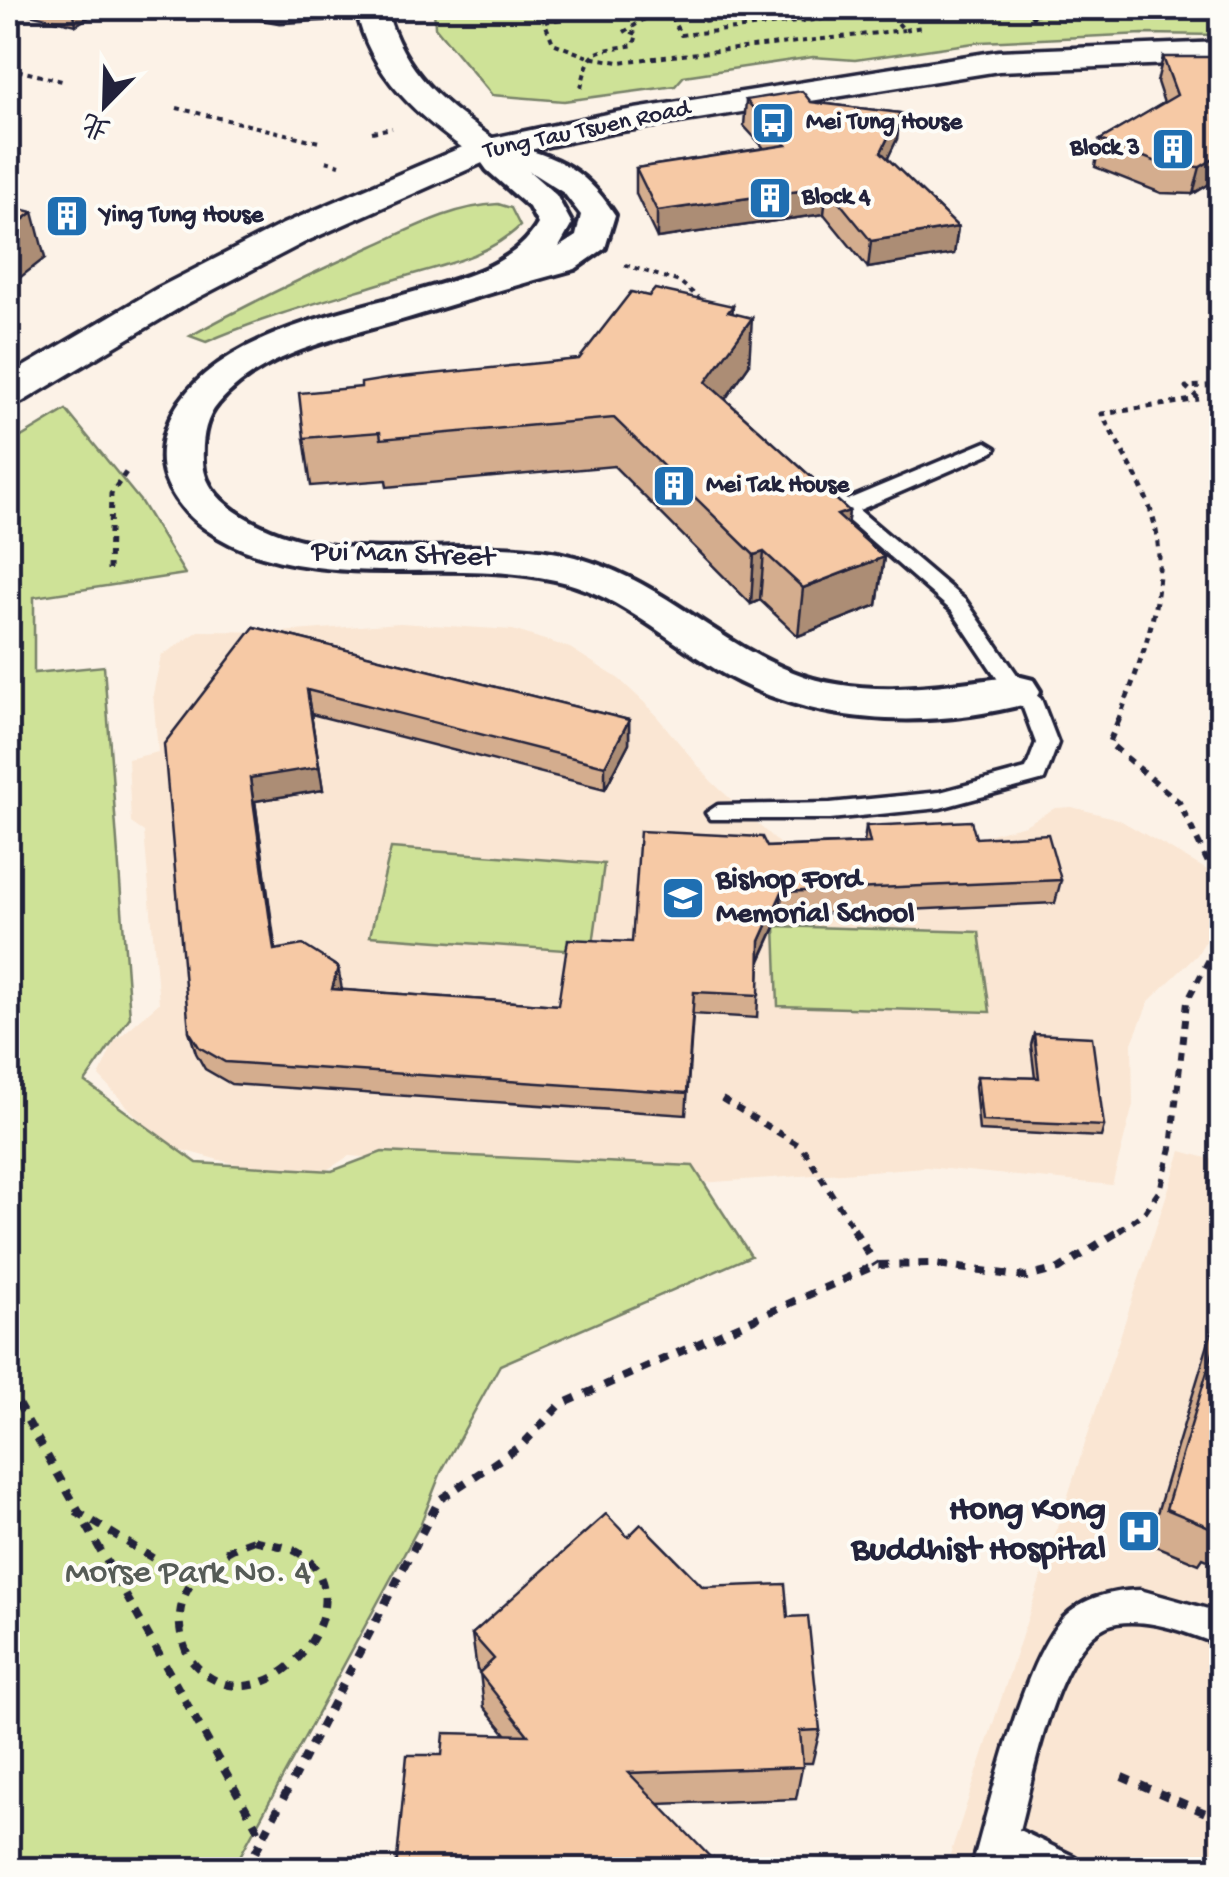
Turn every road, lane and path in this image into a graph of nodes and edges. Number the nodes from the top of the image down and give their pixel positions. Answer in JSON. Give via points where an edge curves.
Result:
{"nodes":[{"id":1,"x":212,"y":8,"type":"edge"},
{"id":2,"x":538,"y":8,"type":"edge"},
{"id":3,"x":575,"y":8,"type":"edge"},
{"id":4,"x":792,"y":8,"type":"edge"},
{"id":5,"x":824,"y":8,"type":"edge"},
{"id":6,"x":834,"y":8,"type":"edge"},
{"id":7,"x":859,"y":8,"type":"edge"},
{"id":8,"x":885,"y":8,"type":"edge"},
{"id":9,"x":523,"y":9,"type":"edge"},
{"id":10,"x":694,"y":9,"type":"edge"},
{"id":11,"x":371,"y":10,"type":"edge"},
{"id":12,"x":656,"y":10,"type":"edge"},
{"id":13,"x":670,"y":16,"type":"junction"},
{"id":14,"x":748,"y":16,"type":"junction"},
{"id":15,"x":868,"y":16,"type":"junction"},
{"id":16,"x":545,"y":22,"type":"junction"},
{"id":17,"x":755,"y":27,"type":"junction"},
{"id":18,"x":904,"y":30,"type":"dead end"},
{"id":19,"x":1222,"y":52,"type":"edge"},
{"id":20,"x":588,"y":57,"type":"junction"},
{"id":21,"x":8,"y":68,"type":"edge"},
{"id":22,"x":66,"y":82,"type":"dead end"},
{"id":23,"x":580,"y":104,"type":"dead end"},
{"id":24,"x":177,"y":108,"type":"dead end"},
{"id":25,"x":319,"y":142,"type":"dead end"},
{"id":26,"x":486,"y":149,"type":"junction"},
{"id":27,"x":612,"y":262,"type":"dead end"},
{"id":28,"x":713,"y":312,"type":"edge"},
{"id":29,"x":1222,"y":385,"type":"edge"},
{"id":30,"x":8,"y":393,"type":"edge"},
{"id":31,"x":986,"y":448,"type":"dead end"},
{"id":32,"x":128,"y":470,"type":"dead end"},
{"id":33,"x":804,"y":474,"type":"edge"},
{"id":34,"x":844,"y":508,"type":"junction"},
{"id":35,"x":109,"y":570,"type":"dead end"},
{"id":36,"x":1016,"y":690,"type":"junction"},
{"id":37,"x":718,"y":813,"type":"dead end"},
{"id":38,"x":1222,"y":892,"type":"edge"},
{"id":39,"x":1222,"y":934,"type":"edge"},
{"id":40,"x":722,"y":1099,"type":"dead end"},
{"id":41,"x":876,"y":1265,"type":"junction"},
{"id":42,"x":8,"y":1386,"type":"edge"},
{"id":43,"x":74,"y":1511,"type":"junction"},
{"id":44,"x":190,"y":1581,"type":"junction"},
{"id":45,"x":1222,"y":1630,"type":"edge"},
{"id":46,"x":1122,"y":1777,"type":"dead end"},
{"id":47,"x":1222,"y":1820,"type":"edge"},
{"id":48,"x":263,"y":1838,"type":"junction"},
{"id":49,"x":994,"y":1854,"type":"edge"},
{"id":50,"x":246,"y":1870,"type":"edge"},
{"id":51,"x":1062,"y":1870,"type":"edge"}],
"edges":[{"from":1,"to":11,"type":"lane","via":[[280,16]]},
{"from":2,"to":9,"type":"path"},
{"from":2,"to":16,"type":"path"},
{"from":3,"to":16,"type":"path"},
{"from":4,"to":14,"type":"path"},
{"from":5,"to":17,"type":"path","via":[[832,18]]},
{"from":6,"to":15,"type":"path"},
{"from":7,"to":15,"type":"path"},
{"from":8,"to":15,"type":"path","via":[[889,18]]},
{"from":10,"to":13,"type":"path"},
{"from":10,"to":14,"type":"path","via":[[702,21]]},
{"from":11,"to":26,"type":"main road","via":[[385,53],[419,95],[439,118]]},
{"from":12,"to":13,"type":"path"},
{"from":12,"to":20,"type":"path","via":[[624,31],[637,34],[634,45]]},
{"from":13,"to":17,"type":"path","via":[[681,35]]},
{"from":14,"to":17,"type":"path"},
{"from":16,"to":20,"type":"path","via":[[553,43]]},
{"from":18,"to":20,"type":"path","via":[[620,62]]},
{"from":19,"to":26,"type":"main road","name":"Tung Tau Tsuen Road","via":[[999,61]]},
{"from":20,"to":23,"type":"path"},
{"from":21,"to":22,"type":"path"},
{"from":24,"to":25,"type":"path"},
{"from":26,"to":30,"type":"main road","name":"Tung Tau Tsuen Road","via":[[261,250]]},
{"from":26,"to":36,"type":"street","name":"Pui Man Street","via":[[544,202],[554,224],[545,242],[494,279],[296,340],[223,378],[183,433],[184,475],[208,510],[250,537],[308,554],[496,559],[596,577],[654,604],[747,669],[814,696],[895,704]]},
{"from":27,"to":28,"type":"path","via":[[664,274],[699,294]]},
{"from":29,"to":38,"type":"path","via":[[1186,387],[1199,398],[1102,414],[1154,525],[1159,572],[1141,656],[1109,743],[1179,802]]},
{"from":31,"to":34,"type":"lane"},
{"from":32,"to":35,"type":"path","via":[[111,494]]},
{"from":33,"to":34,"type":"lane"},
{"from":34,"to":36,"type":"lane","via":[[959,606]]},
{"from":36,"to":37,"type":"lane","via":[[1033,704],[1047,742],[1036,774],[940,800]]},
{"from":39,"to":41,"type":"path","via":[[1187,1002],[1170,1148],[1160,1190],[1145,1212],[1085,1256],[1026,1277],[930,1264]]},
{"from":40,"to":41,"type":"path","via":[[802,1147]]},
{"from":41,"to":48,"type":"path","via":[[560,1405],[523,1444],[439,1500]]},
{"from":42,"to":43,"type":"path"},
{"from":43,"to":44,"type":"path"},
{"from":43,"to":48,"type":"path"},
{"from":44,"to":44,"type":"path","via":[[179,1624],[183,1646],[212,1678],[234,1685],[280,1676],[316,1641],[324,1616],[316,1570],[279,1542],[230,1547]]},
{"from":45,"to":49,"type":"lane","via":[[1152,1604],[1114,1609],[1080,1624],[1054,1656],[1044,1682]]},
{"from":46,"to":47,"type":"path"},
{"from":48,"to":50,"type":"path"},
{"from":49,"to":51,"type":"lane"}]}
